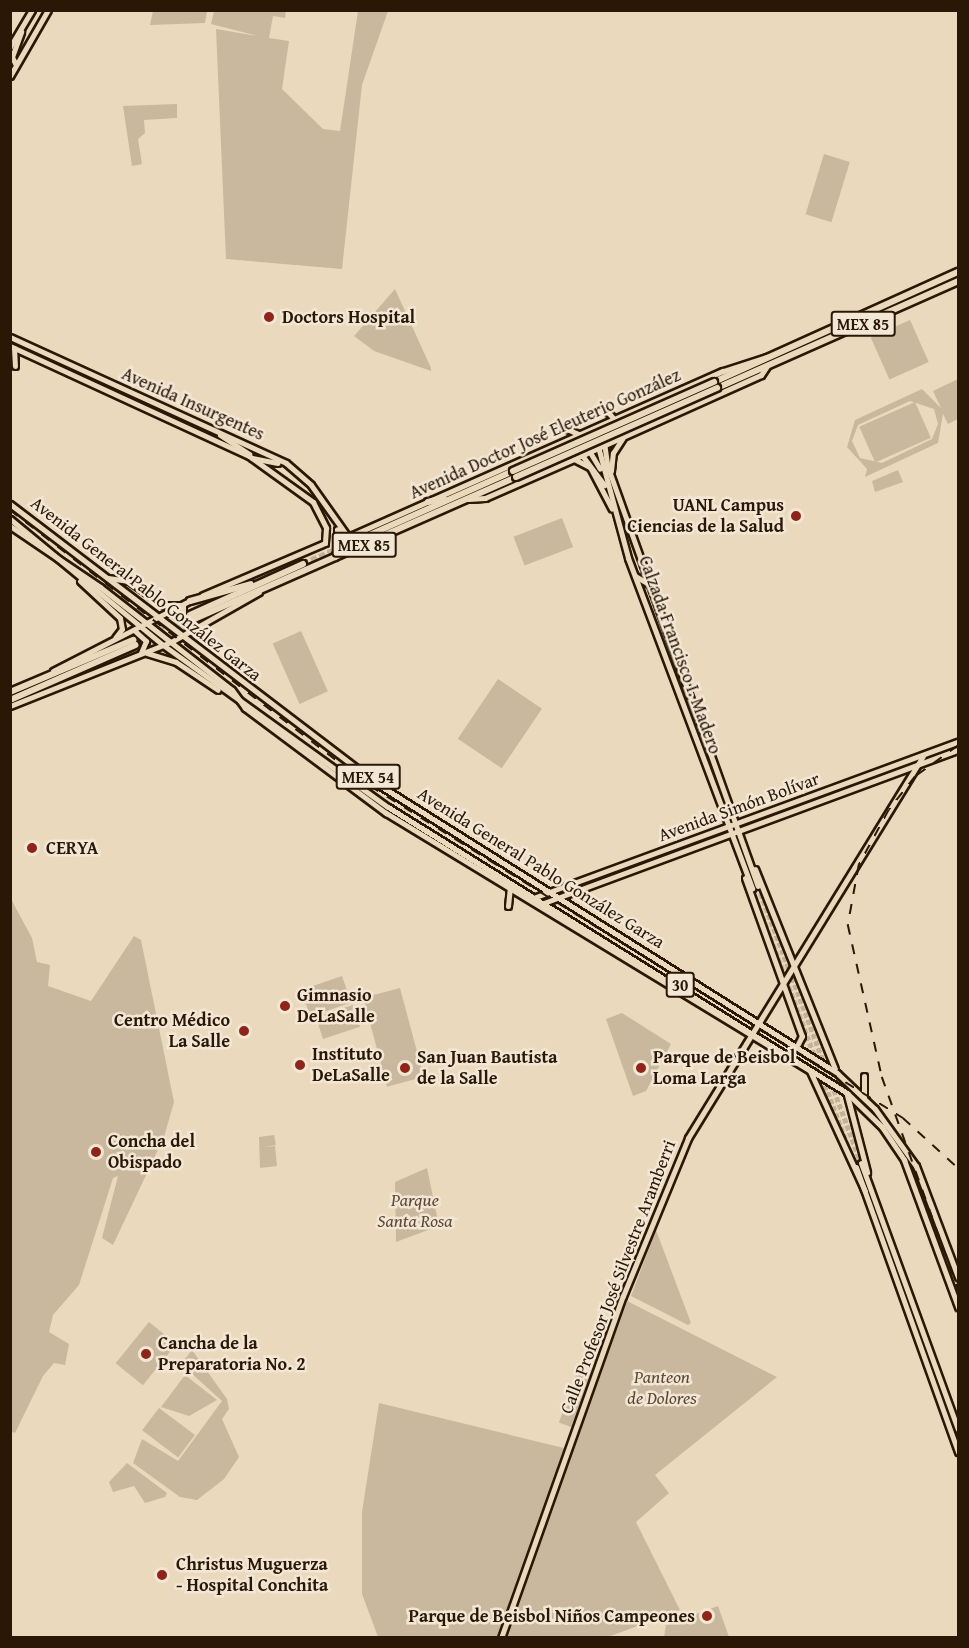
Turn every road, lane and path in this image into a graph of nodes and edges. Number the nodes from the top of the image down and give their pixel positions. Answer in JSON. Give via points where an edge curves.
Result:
{"nodes":[{"id":1,"x":32,"y":10,"type":"edge"},
{"id":2,"x":48,"y":10,"type":"edge"},
{"id":3,"x":21,"y":30,"type":"junction"},
{"id":4,"x":10,"y":47,"type":"edge"},
{"id":5,"x":16,"y":65,"type":"junction"},
{"id":6,"x":10,"y":76,"type":"edge"},
{"id":7,"x":958,"y":272,"type":"edge"},
{"id":8,"x":958,"y":281,"type":"edge"},
{"id":9,"x":10,"y":337,"type":"edge"},
{"id":10,"x":13,"y":347,"type":"edge"},
{"id":11,"x":767,"y":357,"type":"junction"},
{"id":12,"x":15,"y":366,"type":"dead end"},
{"id":13,"x":767,"y":366,"type":"junction"},
{"id":14,"x":715,"y":385,"type":"junction"},
{"id":15,"x":664,"y":397,"type":"junction"},
{"id":16,"x":605,"y":410,"type":"dead end"},
{"id":17,"x":671,"y":415,"type":"junction"},
{"id":18,"x":623,"y":416,"type":"junction"},
{"id":19,"x":615,"y":420,"type":"junction"},
{"id":20,"x":598,"y":427,"type":"junction"},
{"id":21,"x":569,"y":430,"type":"dead end"},
{"id":22,"x":219,"y":432,"type":"junction"},
{"id":23,"x":627,"y":435,"type":"junction"},
{"id":24,"x":578,"y":436,"type":"junction"},
{"id":25,"x":564,"y":443,"type":"junction"},
{"id":26,"x":555,"y":447,"type":"junction"},
{"id":27,"x":600,"y":447,"type":"junction"},
{"id":28,"x":581,"y":455,"type":"junction"},
{"id":29,"x":252,"y":458,"type":"junction"},
{"id":30,"x":286,"y":463,"type":"junction"},
{"id":31,"x":564,"y":463,"type":"junction"},
{"id":32,"x":296,"y":470,"type":"junction"},
{"id":33,"x":514,"y":474,"type":"junction"},
{"id":34,"x":604,"y":477,"type":"junction"},
{"id":35,"x":285,"y":478,"type":"junction"},
{"id":36,"x":612,"y":479,"type":"junction"},
{"id":37,"x":472,"y":489,"type":"junction"},
{"id":38,"x":610,"y":494,"type":"junction"},
{"id":39,"x":468,"y":499,"type":"junction"},
{"id":40,"x":313,"y":502,"type":"junction"},
{"id":41,"x":428,"y":502,"type":"junction"},
{"id":42,"x":10,"y":504,"type":"edge"},
{"id":43,"x":612,"y":509,"type":"junction"},
{"id":44,"x":329,"y":514,"type":"junction"},
{"id":45,"x":627,"y":518,"type":"junction"},
{"id":46,"x":10,"y":519,"type":"edge"},
{"id":47,"x":10,"y":526,"type":"edge"},
{"id":48,"x":338,"y":530,"type":"junction"},
{"id":49,"x":356,"y":541,"type":"tunnel mouth"},
{"id":50,"x":333,"y":559,"type":"junction"},
{"id":51,"x":303,"y":564,"type":"tunnel mouth"},
{"id":52,"x":66,"y":567,"type":"junction"},
{"id":53,"x":635,"y":576,"type":"junction"},
{"id":54,"x":108,"y":578,"type":"junction"},
{"id":55,"x":266,"y":580,"type":"junction"},
{"id":56,"x":90,"y":583,"type":"junction"},
{"id":57,"x":652,"y":586,"type":"junction"},
{"id":58,"x":261,"y":591,"type":"junction"},
{"id":59,"x":190,"y":601,"type":"junction"},
{"id":60,"x":183,"y":605,"type":"junction"},
{"id":61,"x":161,"y":618,"type":"junction"},
{"id":62,"x":147,"y":624,"type":"junction"},
{"id":63,"x":199,"y":626,"type":"junction"},
{"id":64,"x":137,"y":629,"type":"junction"},
{"id":65,"x":193,"y":630,"type":"junction"},
{"id":66,"x":183,"y":636,"type":"junction"},
{"id":67,"x":113,"y":641,"type":"junction"},
{"id":68,"x":171,"y":642,"type":"junction"},
{"id":69,"x":163,"y":645,"type":"junction"},
{"id":70,"x":196,"y":645,"type":"junction"},
{"id":71,"x":183,"y":652,"type":"junction"},
{"id":72,"x":142,"y":653,"type":"junction"},
{"id":73,"x":187,"y":665,"type":"junction"},
{"id":74,"x":46,"y":676,"type":"junction"},
{"id":75,"x":10,"y":692,"type":"edge"},
{"id":76,"x":10,"y":700,"type":"edge"},
{"id":77,"x":240,"y":700,"type":"junction"},
{"id":78,"x":10,"y":706,"type":"edge"},
{"id":79,"x":245,"y":708,"type":"junction"},
{"id":80,"x":958,"y":742,"type":"edge"},
{"id":81,"x":958,"y":750,"type":"edge"},
{"id":82,"x":923,"y":756,"type":"junction"},
{"id":83,"x":918,"y":764,"type":"junction"},
{"id":84,"x":738,"y":823,"type":"junction"},
{"id":85,"x":730,"y":830,"type":"junction"},
{"id":86,"x":740,"y":830,"type":"junction"},
{"id":87,"x":752,"y":866,"type":"junction"},
{"id":88,"x":745,"y":870,"type":"junction"},
{"id":89,"x":509,"y":887,"type":"junction"},
{"id":90,"x":552,"y":891,"type":"junction"},
{"id":91,"x":561,"y":897,"type":"junction"},
{"id":92,"x":532,"y":898,"type":"junction"},
{"id":93,"x":544,"y":903,"type":"junction"},
{"id":94,"x":537,"y":905,"type":"junction"},
{"id":95,"x":508,"y":906,"type":"dead end"},
{"id":96,"x":633,"y":961,"type":"junction"},
{"id":97,"x":795,"y":969,"type":"junction"},
{"id":98,"x":783,"y":987,"type":"junction"},
{"id":99,"x":762,"y":1021,"type":"junction"},
{"id":100,"x":753,"y":1034,"type":"junction"},
{"id":101,"x":798,"y":1044,"type":"junction"},
{"id":102,"x":837,"y":1072,"type":"junction"},
{"id":103,"x":864,"y":1076,"type":"dead end"},
{"id":104,"x":847,"y":1093,"type":"junction"},
{"id":105,"x":865,"y":1098,"type":"junction"},
{"id":106,"x":885,"y":1126,"type":"junction"},
{"id":107,"x":867,"y":1177,"type":"junction"},
{"id":108,"x":865,"y":1191,"type":"junction"},
{"id":109,"x":958,"y":1277,"type":"edge"},
{"id":110,"x":958,"y":1307,"type":"edge"},
{"id":111,"x":958,"y":1429,"type":"edge"},
{"id":112,"x":958,"y":1452,"type":"edge"},
{"id":113,"x":501,"y":1638,"type":"edge"}],
"edges":[{"from":1,"to":3,"type":"main road"},
{"from":2,"to":5,"type":"main road"},
{"from":3,"to":4,"type":"main road"},
{"from":3,"to":5,"type":"main road","via":[[12,59]]},
{"from":5,"to":6,"type":"main road"},
{"from":7,"to":11,"type":"highway","name":"Avenida Doctor José Eleuterio González","number":"MEX 85"},
{"from":8,"to":13,"type":"highway","name":"Avenida Doctor José Eleuterio González","number":"MEX 85"},
{"from":9,"to":22,"type":"main road","name":"Avenida Insurgentes"},
{"from":10,"to":12,"type":"main road"},
{"from":10,"to":29,"type":"main road","name":"Avenida Insurgentes"},
{"from":11,"to":14,"type":"highway","name":"Avenida Doctor José Eleuterio González","number":"MEX 85"},
{"from":11,"to":15,"type":"main road","name":"Avenida Doctor José Eleuterio González"},
{"from":13,"to":14,"type":"highway","name":"Avenida Doctor José Eleuterio González","number":"MEX 85"},
{"from":13,"to":17,"type":"main road","name":"Avenida Doctor José Eleuterio González","via":[[762,374]]},
{"from":14,"to":33,"type":"highway","name":"Avenida Doctor José Eleuterio González","number":"MEX 85","bridge":true},
{"from":15,"to":17,"type":"main road","via":[[662,408]]},
{"from":15,"to":18,"type":"main road","name":"Avenida Doctor José Eleuterio González"},
{"from":16,"to":19,"type":"main road"},
{"from":17,"to":23,"type":"main road","name":"Avenida Doctor José Eleuterio González"},
{"from":18,"to":19,"type":"main road","name":"Avenida Doctor José Eleuterio González"},
{"from":18,"to":23,"type":"main road","via":[[618,428]]},
{"from":19,"to":20,"type":"main road","name":"Avenida Doctor José Eleuterio González"},
{"from":20,"to":24,"type":"main road","name":"Avenida Doctor José Eleuterio González"},
{"from":20,"to":27,"type":"main road","name":"Calzada Francisco I. Madero"},
{"from":21,"to":24,"type":"main road"},
{"from":22,"to":29,"type":"main road"},
{"from":22,"to":30,"type":"main road","name":"Avenida Insurgentes"},
{"from":23,"to":27,"type":"main road","name":"Avenida Doctor José Eleuterio González"},
{"from":23,"to":36,"type":"main road","via":[[613,453]]},
{"from":24,"to":25,"type":"main road","name":"Avenida Doctor José Eleuterio González"},
{"from":24,"to":28,"type":"main road"},
{"from":25,"to":26,"type":"main road","name":"Avenida Doctor José Eleuterio González"},
{"from":25,"to":28,"type":"main road"},
{"from":26,"to":31,"type":"main road","via":[[564,450]]},
{"from":26,"to":41,"type":"main road","name":"Avenida Doctor José Eleuterio González"},
{"from":27,"to":28,"type":"main road","name":"Avenida Doctor José Eleuterio González"},
{"from":27,"to":34,"type":"main road","name":"Calzada Francisco I. Madero"},
{"from":27,"to":36,"type":"main road","name":"Calzada Francisco I. Madero"},
{"from":28,"to":31,"type":"main road","name":"Avenida Doctor José Eleuterio González"},
{"from":28,"to":34,"type":"main road"},
{"from":28,"to":38,"type":"main road"},
{"from":28,"to":43,"type":"main road"},
{"from":29,"to":30,"type":"main road"},
{"from":29,"to":35,"type":"main road","name":"Avenida Insurgentes"},
{"from":30,"to":32,"type":"main road","name":"Avenida Insurgentes"},
{"from":31,"to":39,"type":"main road","name":"Avenida Doctor José Eleuterio González","via":[[484,498]]},
{"from":32,"to":35,"type":"main road"},
{"from":32,"to":44,"type":"main road","name":"Avenida Insurgentes"},
{"from":33,"to":37,"type":"highway","name":"Avenida Doctor José Eleuterio González","number":"MEX 85"},
{"from":33,"to":39,"type":"highway","name":"Avenida Doctor José Eleuterio González","number":"MEX 85"},
{"from":34,"to":38,"type":"main road","name":"Calzada Francisco I. Madero"},
{"from":35,"to":40,"type":"main road","name":"Avenida Insurgentes"},
{"from":36,"to":45,"type":"main road","name":"Calzada Francisco I. Madero"},
{"from":37,"to":41,"type":"highway"},
{"from":37,"to":49,"type":"highway","name":"Avenida Doctor José Eleuterio González","number":"MEX 85"},
{"from":38,"to":43,"type":"main road","name":"Calzada Francisco I. Madero"},
{"from":38,"to":45,"type":"main road"},
{"from":39,"to":50,"type":"highway","name":"Avenida Doctor José Eleuterio González","number":"MEX 85"},
{"from":40,"to":44,"type":"main road"},
{"from":40,"to":59,"type":"main road","name":"Avenida Insurgentes","via":[[328,534],[321,545]]},
{"from":41,"to":48,"type":"main road","name":"Avenida Doctor José Eleuterio González","via":[[351,537]]},
{"from":42,"to":54,"type":"main road","name":"Avenida General Pablo González Garza","number":"MEX 54"},
{"from":43,"to":53,"type":"main road","name":"Calzada Francisco I. Madero"},
{"from":44,"to":48,"type":"main road","name":"Avenida Insurgentes"},
{"from":45,"to":57,"type":"main road","name":"Calzada Francisco I. Madero"},
{"from":46,"to":56,"type":"main road","name":"Avenida General Pablo González Garza","number":"MEX 54"},
{"from":47,"to":52,"type":"main road","name":"Avenida General Pablo González Garza","number":"MEX 54"},
{"from":48,"to":50,"type":"highway","via":[[341,546]]},
{"from":50,"to":58,"type":"highway","name":"Avenida Doctor José Eleuterio González","number":"MEX 85"},
{"from":51,"to":55,"type":"highway","name":"Avenida Doctor José Eleuterio González","number":"MEX 85"},
{"from":52,"to":56,"type":"main road","name":"Avenida General Pablo González Garza","number":"MEX 54"},
{"from":52,"to":67,"type":"main road","via":[[120,618],[123,629]]},
{"from":53,"to":57,"type":"main road"},
{"from":53,"to":85,"type":"main road","name":"Calzada Francisco I. Madero"},
{"from":54,"to":60,"type":"main road","via":[[129,581],[164,605]]},
{"from":54,"to":61,"type":"main road","name":"Avenida General Pablo González Garza","number":"MEX 54"},
{"from":55,"to":58,"type":"highway","name":"Avenida Doctor José Eleuterio González","number":"MEX 85","via":[[191,617]]},
{"from":55,"to":59,"type":"highway"},
{"from":56,"to":62,"type":"main road","name":"Avenida General Pablo González Garza","number":"MEX 54"},
{"from":56,"to":64,"type":"main road","name":"Avenida General Pablo González Garza","number":"MEX 54"},
{"from":57,"to":84,"type":"main road","name":"Calzada Francisco I. Madero"},
{"from":58,"to":63,"type":"main road","number":"MEX 85"},
{"from":59,"to":60,"type":"main road"},
{"from":60,"to":61,"type":"main road"},
{"from":60,"to":65,"type":"main road","via":[[183,621]]},
{"from":61,"to":62,"type":"main road"},
{"from":61,"to":66,"type":"main road","name":"Avenida General Pablo González Garza","number":"MEX 54"},
{"from":62,"to":64,"type":"main road"},
{"from":62,"to":68,"type":"main road","name":"Avenida General Pablo González Garza","number":"MEX 54"},
{"from":63,"to":65,"type":"main road","number":"MEX 85"},
{"from":63,"to":70,"type":"main road"},
{"from":64,"to":67,"type":"main road"},
{"from":64,"to":69,"type":"main road","name":"Avenida General Pablo González Garza","number":"MEX 54"},
{"from":64,"to":72,"type":"main road","via":[[146,641]]},
{"from":65,"to":66,"type":"main road","number":"MEX 85"},
{"from":66,"to":68,"type":"main road","number":"MEX 85"},
{"from":66,"to":70,"type":"main road","name":"Avenida General Pablo González Garza","number":"MEX 54"},
{"from":67,"to":74,"type":"main road"},
{"from":68,"to":69,"type":"main road","number":"MEX 85"},
{"from":68,"to":71,"type":"main road","name":"Avenida General Pablo González Garza","number":"MEX 54"},
{"from":69,"to":72,"type":"main road","number":"MEX 85"},
{"from":69,"to":73,"type":"main road","name":"Avenida General Pablo González Garza","number":"MEX 54"},
{"from":70,"to":90,"type":"main road","name":"Avenida General Pablo González Garza","number":"MEX 54","via":[[379,785]]},
{"from":71,"to":73,"type":"main road"},
{"from":71,"to":77,"type":"main road","name":"Avenida General Pablo González Garza","number":"MEX 54"},
{"from":72,"to":73,"type":"main road"},
{"from":72,"to":78,"type":"main road","number":"MEX 85"},
{"from":73,"to":77,"type":"main road","name":"Avenida General Pablo González Garza","number":"MEX 54"},
{"from":73,"to":79,"type":"main road"},
{"from":74,"to":75,"type":"highway"},
{"from":74,"to":76,"type":"highway","via":[[134,643]]},
{"from":77,"to":79,"type":"main road","name":"Avenida General Pablo González Garza","number":"MEX 54"},
{"from":77,"to":92,"type":"main road","name":"Avenida General Pablo González Garza","number":"MEX 54","via":[[388,807]]},
{"from":79,"to":89,"type":"main road","name":"Avenida General Pablo González Garza","number":"MEX 54","via":[[386,813]]},
{"from":80,"to":82,"type":"main road","name":"Avenida Simón Bolívar"},
{"from":81,"to":83,"type":"main road","name":"Avenida Simón Bolívar"},
{"from":82,"to":83,"type":"main road","name":"Calle Profesor José Silvestre Aramberri"},
{"from":82,"to":84,"type":"main road","name":"Avenida Simón Bolívar"},
{"from":83,"to":86,"type":"main road","name":"Avenida Simón Bolívar"},
{"from":83,"to":97,"type":"main road","name":"Calle Profesor José Silvestre Aramberri"},
{"from":84,"to":85,"type":"main road","name":"Avenida Simón Bolívar"},
{"from":84,"to":86,"type":"main road","name":"Calzada Francisco I. Madero"},
{"from":85,"to":86,"type":"main road","name":"Avenida Simón Bolívar"},
{"from":85,"to":88,"type":"main road","name":"Calzada Francisco I. Madero"},
{"from":85,"to":90,"type":"main road","name":"Avenida Simón Bolívar"},
{"from":85,"to":91,"type":"main road","name":"Avenida Simón Bolívar"},
{"from":86,"to":87,"type":"main road","name":"Calzada Francisco I. Madero"},
{"from":87,"to":88,"type":"main road","name":"Calzada Francisco I. Madero","via":[[755,887]]},
{"from":87,"to":97,"type":"main road"},
{"from":88,"to":98,"type":"main road"},
{"from":89,"to":92,"type":"main road","name":"Avenida General Pablo González Garza","number":"MEX 54"},
{"from":89,"to":95,"type":"main road","via":[[513,897]]},
{"from":90,"to":91,"type":"main road","name":"Avenida General Pablo González Garza","number":"30"},
{"from":90,"to":92,"type":"main road","name":"Avenida Simón Bolívar"},
{"from":91,"to":93,"type":"main road","name":"Avenida Simón Bolívar"},
{"from":91,"to":99,"type":"main road","name":"Avenida General Pablo González Garza","number":"30"},
{"from":92,"to":93,"type":"main road","name":"Avenida General Pablo González Garza","number":"30"},
{"from":92,"to":94,"type":"main road","name":"Avenida General Pablo González Garza","number":"MEX 54"},
{"from":93,"to":94,"type":"main road","name":"Avenida Simón Bolívar"},
{"from":93,"to":96,"type":"main road","name":"Avenida General Pablo González Garza","number":"30"},
{"from":94,"to":96,"type":"main road","name":"Avenida General Pablo González Garza","number":"30"},
{"from":96,"to":100,"type":"main road","name":"Avenida General Pablo González Garza","number":"30"},
{"from":97,"to":98,"type":"main road","name":"Calle Profesor José Silvestre Aramberri"},
{"from":97,"to":102,"type":"main road"},
{"from":98,"to":99,"type":"main road","name":"Calle Profesor José Silvestre Aramberri"},
{"from":98,"to":101,"type":"main road","via":[[802,1036]]},
{"from":99,"to":100,"type":"main road","name":"Calle Profesor José Silvestre Aramberri"},
{"from":99,"to":101,"type":"main road","name":"Avenida General Pablo González Garza","number":"30"},
{"from":100,"to":104,"type":"main road","name":"Avenida General Pablo González Garza","number":"30"},
{"from":100,"to":108,"type":"main road","via":[[814,1075]]},
{"from":100,"to":113,"type":"main road","name":"Calle Profesor José Silvestre Aramberri","via":[[676,1162]]},
{"from":101,"to":102,"type":"main road","name":"Avenida General Pablo González Garza","number":"30"},
{"from":102,"to":105,"type":"main road","number":"30"},
{"from":103,"to":105,"type":"main road"},
{"from":104,"to":106,"type":"main road","number":"30"},
{"from":104,"to":107,"type":"main road"},
{"from":105,"to":106,"type":"main road","number":"30"},
{"from":106,"to":109,"type":"main road","number":"30","via":[[922,1177]]},
{"from":106,"to":110,"type":"main road","number":"30","via":[[909,1171]]},
{"from":107,"to":108,"type":"main road","via":[[859,1165]]},
{"from":107,"to":111,"type":"main road"},
{"from":108,"to":112,"type":"main road"}]}
